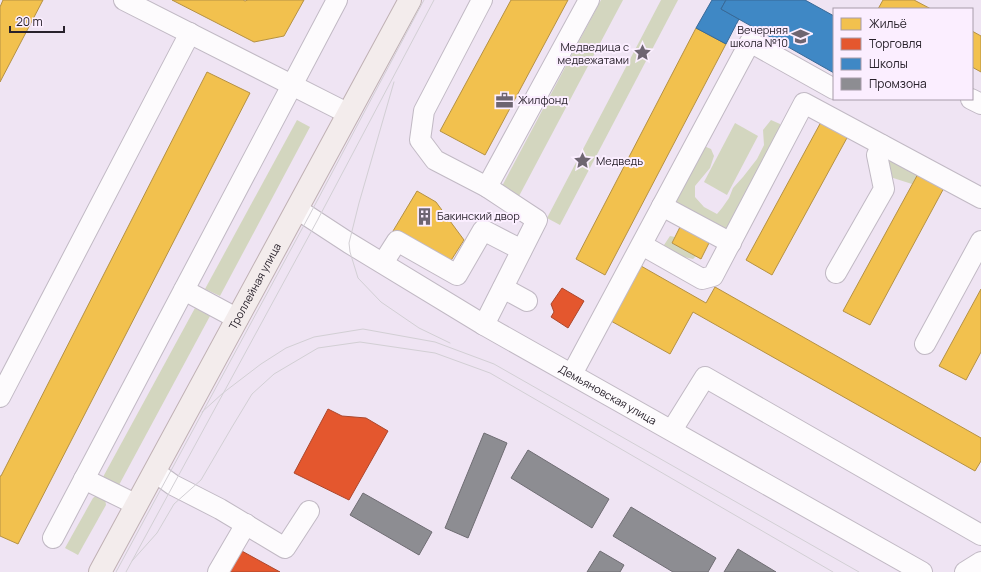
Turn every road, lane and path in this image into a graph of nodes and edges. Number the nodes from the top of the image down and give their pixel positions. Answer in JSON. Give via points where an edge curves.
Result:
{"nodes":[{"id":1,"x":124,"y":0,"type":"edge"},
{"id":2,"x":337,"y":0,"type":"edge"},
{"id":3,"x":410,"y":0,"type":"edge"},
{"id":4,"x":482,"y":0,"type":"edge"},
{"id":5,"x":589,"y":0,"type":"edge"},
{"id":6,"x":152,"y":6,"type":"edge"},
{"id":7,"x":190,"y":33,"type":"junction"},
{"id":8,"x":292,"y":85,"type":"junction"},
{"id":9,"x":833,"y":88,"type":"edge"},
{"id":10,"x":833,"y":97,"type":"edge"},
{"id":11,"x":349,"y":114,"type":"junction"},
{"id":12,"x":824,"y":114,"type":"junction"},
{"id":13,"x":882,"y":145,"type":"junction"},
{"id":14,"x":487,"y":187,"type":"junction"},
{"id":15,"x":981,"y":198,"type":"edge"},
{"id":16,"x":662,"y":206,"type":"junction"},
{"id":17,"x":298,"y":209,"type":"junction"},
{"id":18,"x":981,"y":241,"type":"edge"},
{"id":19,"x":731,"y":243,"type":"junction"},
{"id":20,"x":642,"y":245,"type":"junction"},
{"id":21,"x":521,"y":251,"type":"junction"},
{"id":22,"x":383,"y":263,"type":"junction"},
{"id":23,"x":836,"y":273,"type":"dead end"},
{"id":24,"x":503,"y":288,"type":"junction"},
{"id":25,"x":184,"y":290,"type":"junction"},
{"id":26,"x":527,"y":301,"type":"dead end"},
{"id":27,"x":238,"y":319,"type":"junction"},
{"id":28,"x":484,"y":325,"type":"junction"},
{"id":29,"x":924,"y":344,"type":"dead end"},
{"id":30,"x":572,"y":374,"type":"junction"},
{"id":31,"x":0,"y":397,"type":"edge"},
{"id":32,"x":672,"y":430,"type":"junction"},
{"id":33,"x":155,"y":472,"type":"junction"},
{"id":34,"x":84,"y":479,"type":"junction"},
{"id":35,"x":137,"y":505,"type":"junction"},
{"id":36,"x":309,"y":511,"type":"dead end"},
{"id":37,"x":246,"y":524,"type":"junction"},
{"id":38,"x":981,"y":535,"type":"edge"},
{"id":39,"x":53,"y":538,"type":"dead end"},
{"id":40,"x":981,"y":562,"type":"edge"},
{"id":41,"x":100,"y":572,"type":"edge"},
{"id":42,"x":218,"y":572,"type":"edge"},
{"id":43,"x":922,"y":572,"type":"edge"},
{"id":44,"x":965,"y":572,"type":"edge"}],
"edges":[{"from":1,"to":6,"type":"street"},
{"from":2,"to":8,"type":"street"},
{"from":3,"to":11,"type":"main road","name":"Троллейная улица"},
{"from":4,"to":14,"type":"street","via":[[424,111],[420,140],[434,160]]},
{"from":5,"to":14,"type":"street"},
{"from":6,"to":7,"type":"street"},
{"from":7,"to":8,"type":"street"},
{"from":7,"to":31,"type":"street"},
{"from":8,"to":11,"type":"street"},
{"from":8,"to":25,"type":"street"},
{"from":9,"to":16,"type":"street","via":[[750,42]]},
{"from":10,"to":12,"type":"street"},
{"from":11,"to":17,"type":"main road","name":"Троллейная улица"},
{"from":12,"to":13,"type":"street"},
{"from":12,"to":19,"type":"street","via":[[804,103]]},
{"from":13,"to":15,"type":"street"},
{"from":13,"to":23,"type":"street","via":[[878,155],[884,189]]},
{"from":14,"to":21,"type":"street","via":[[537,220]]},
{"from":16,"to":19,"type":"street"},
{"from":16,"to":20,"type":"street"},
{"from":17,"to":22,"type":"street","name":"Демьяновская улица"},
{"from":17,"to":27,"type":"main road","name":"Троллейная улица"},
{"from":18,"to":29,"type":"street"},
{"from":19,"to":20,"type":"street","via":[[713,276],[702,279]]},
{"from":20,"to":30,"type":"street"},
{"from":21,"to":22,"type":"street","via":[[483,230],[457,275],[397,241]]},
{"from":21,"to":24,"type":"street"},
{"from":22,"to":28,"type":"street","name":"Демьяновская улица"},
{"from":24,"to":26,"type":"street"},
{"from":24,"to":28,"type":"street"},
{"from":25,"to":27,"type":"street"},
{"from":25,"to":34,"type":"street"},
{"from":27,"to":33,"type":"main road","name":"Троллейная улица"},
{"from":28,"to":30,"type":"street","name":"Демьяновская улица"},
{"from":30,"to":32,"type":"street","name":"Демьяновская улица"},
{"from":32,"to":38,"type":"street","via":[[705,377]]},
{"from":32,"to":43,"type":"street","name":"Демьяновская улица"},
{"from":33,"to":35,"type":"main road","name":"Троллейная улица"},
{"from":33,"to":37,"type":"street","via":[[173,485]]},
{"from":34,"to":35,"type":"street"},
{"from":34,"to":39,"type":"street"},
{"from":35,"to":41,"type":"main road","name":"Троллейная улица"},
{"from":36,"to":37,"type":"street","via":[[285,548]]},
{"from":37,"to":42,"type":"street"},
{"from":40,"to":44,"type":"street"}]}
